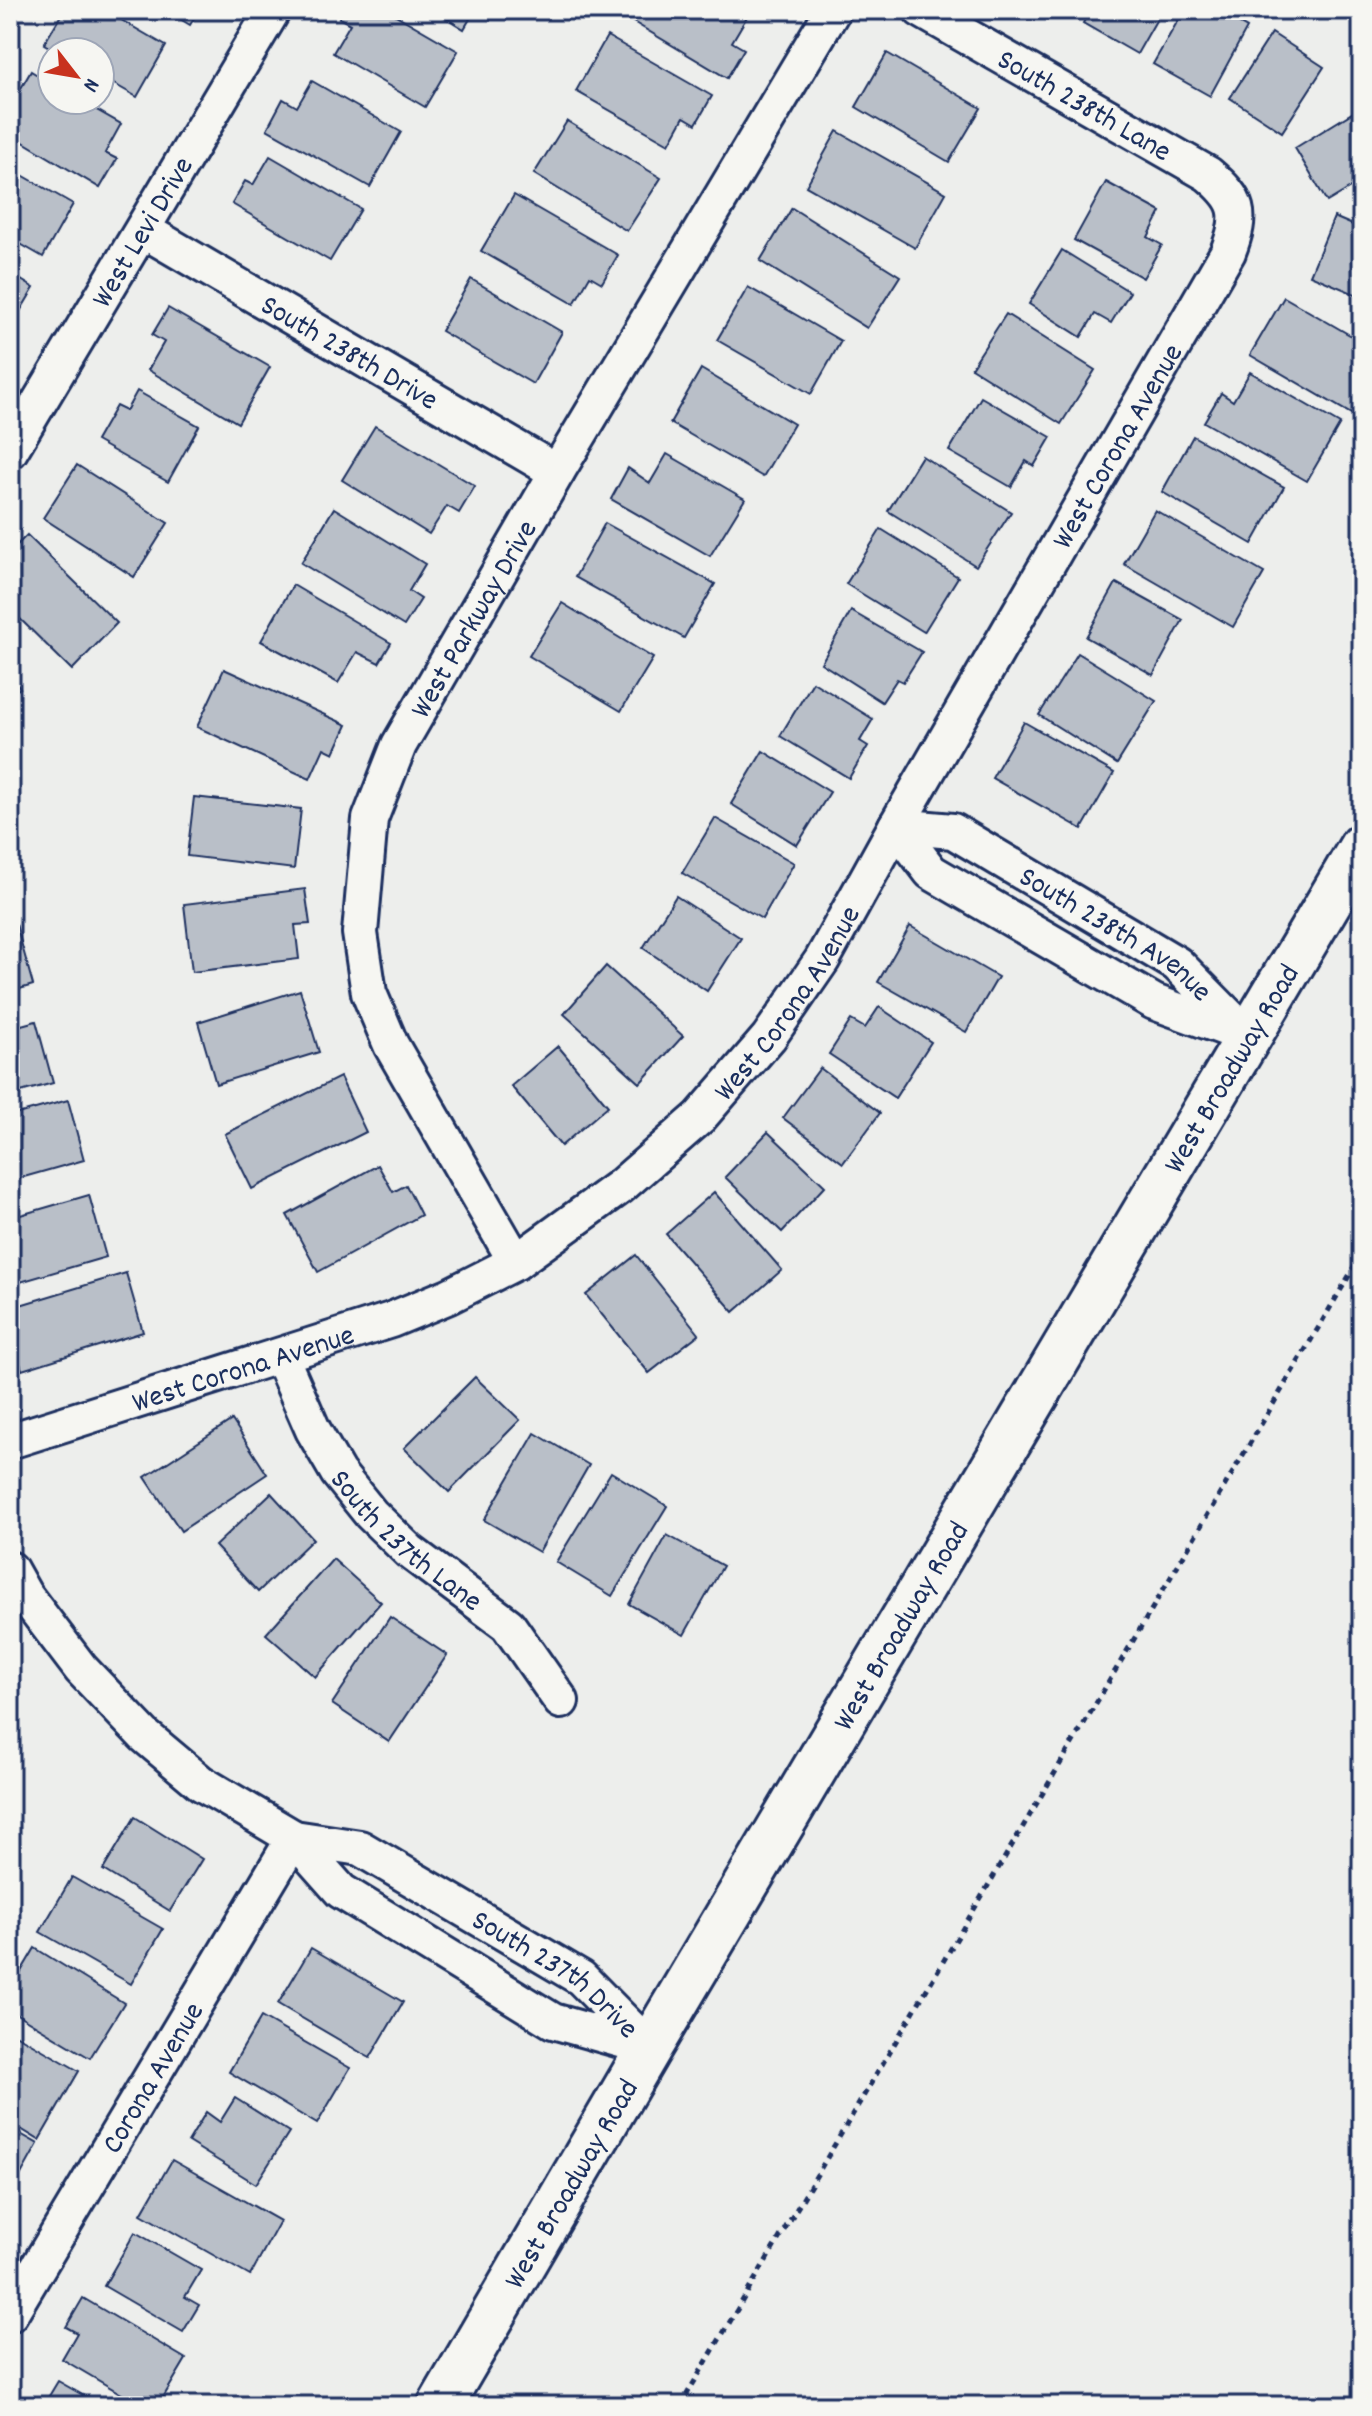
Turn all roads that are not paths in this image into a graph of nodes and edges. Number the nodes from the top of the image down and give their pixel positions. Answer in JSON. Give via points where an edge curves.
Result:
{"nodes":[{"id":1,"x":273,"y":10,"type":"edge"},
{"id":2,"x":833,"y":10,"type":"edge"},
{"id":3,"x":921,"y":10,"type":"edge"},
{"id":4,"x":1238,"y":211,"type":"joint"},
{"id":5,"x":143,"y":230,"type":"junction"},
{"id":6,"x":10,"y":451,"type":"edge"},
{"id":7,"x":557,"y":472,"type":"junction"},
{"id":8,"x":896,"y":826,"type":"junction"},
{"id":9,"x":1362,"y":846,"type":"edge"},
{"id":10,"x":1248,"y":1036,"type":"junction"},
{"id":11,"x":516,"y":1262,"type":"junction"},
{"id":12,"x":281,"y":1357,"type":"junction"},
{"id":13,"x":10,"y":1441,"type":"edge"},
{"id":14,"x":10,"y":1569,"type":"edge"},
{"id":15,"x":561,"y":1701,"type":"dead end"},
{"id":16,"x":294,"y":1838,"type":"junction"},
{"id":17,"x":649,"y":2048,"type":"junction"},
{"id":18,"x":10,"y":2314,"type":"edge"},
{"id":19,"x":440,"y":2406,"type":"edge"}],
"edges":[{"from":1,"to":5,"type":"street","name":"West Levi Drive"},
{"from":2,"to":7,"type":"street","name":"West Parkway Drive"},
{"from":3,"to":4,"type":"street","name":"South 238th Lane","via":[[1208,174],[1228,191]]},
{"from":4,"to":8,"type":"street","name":"West Corona Avenue","via":[[1228,252]]},
{"from":5,"to":6,"type":"street","name":"West Levi Drive"},
{"from":5,"to":7,"type":"street","name":"South 238th Drive"},
{"from":7,"to":11,"type":"street","name":"West Parkway Drive","via":[[399,745],[370,819],[360,933],[369,993],[391,1045]]},
{"from":8,"to":10,"type":"street","name":"South 238th Avenue","via":[[931,872],[1154,1002]]},
{"from":8,"to":10,"type":"street","name":"South 238th Avenue","via":[[953,831],[1177,964]]},
{"from":8,"to":11,"type":"street","name":"West Corona Avenue","via":[[822,960],[769,1037],[700,1117],[621,1186]]},
{"from":9,"to":10,"type":"main road","name":"West Broadway Road"},
{"from":10,"to":17,"type":"main road","name":"West Broadway Road"},
{"from":11,"to":12,"type":"street","name":"West Corona Avenue","via":[[391,1320]]},
{"from":12,"to":13,"type":"street","name":"West Corona Avenue"},
{"from":12,"to":15,"type":"street","name":"South 237th Lane","via":[[313,1430],[371,1514],[409,1551],[508,1625]]},
{"from":14,"to":16,"type":"street","name":"South 237th Drive","via":[[81,1669],[145,1736],[201,1783]]},
{"from":16,"to":17,"type":"street","name":"South 237th Drive","via":[[341,1891],[553,2021]]},
{"from":16,"to":17,"type":"street","name":"South 237th Drive","via":[[360,1848],[581,1978]]},
{"from":16,"to":18,"type":"street","name":"Corona Avenue"},
{"from":17,"to":19,"type":"main road","name":"West Broadway Road"}]}
